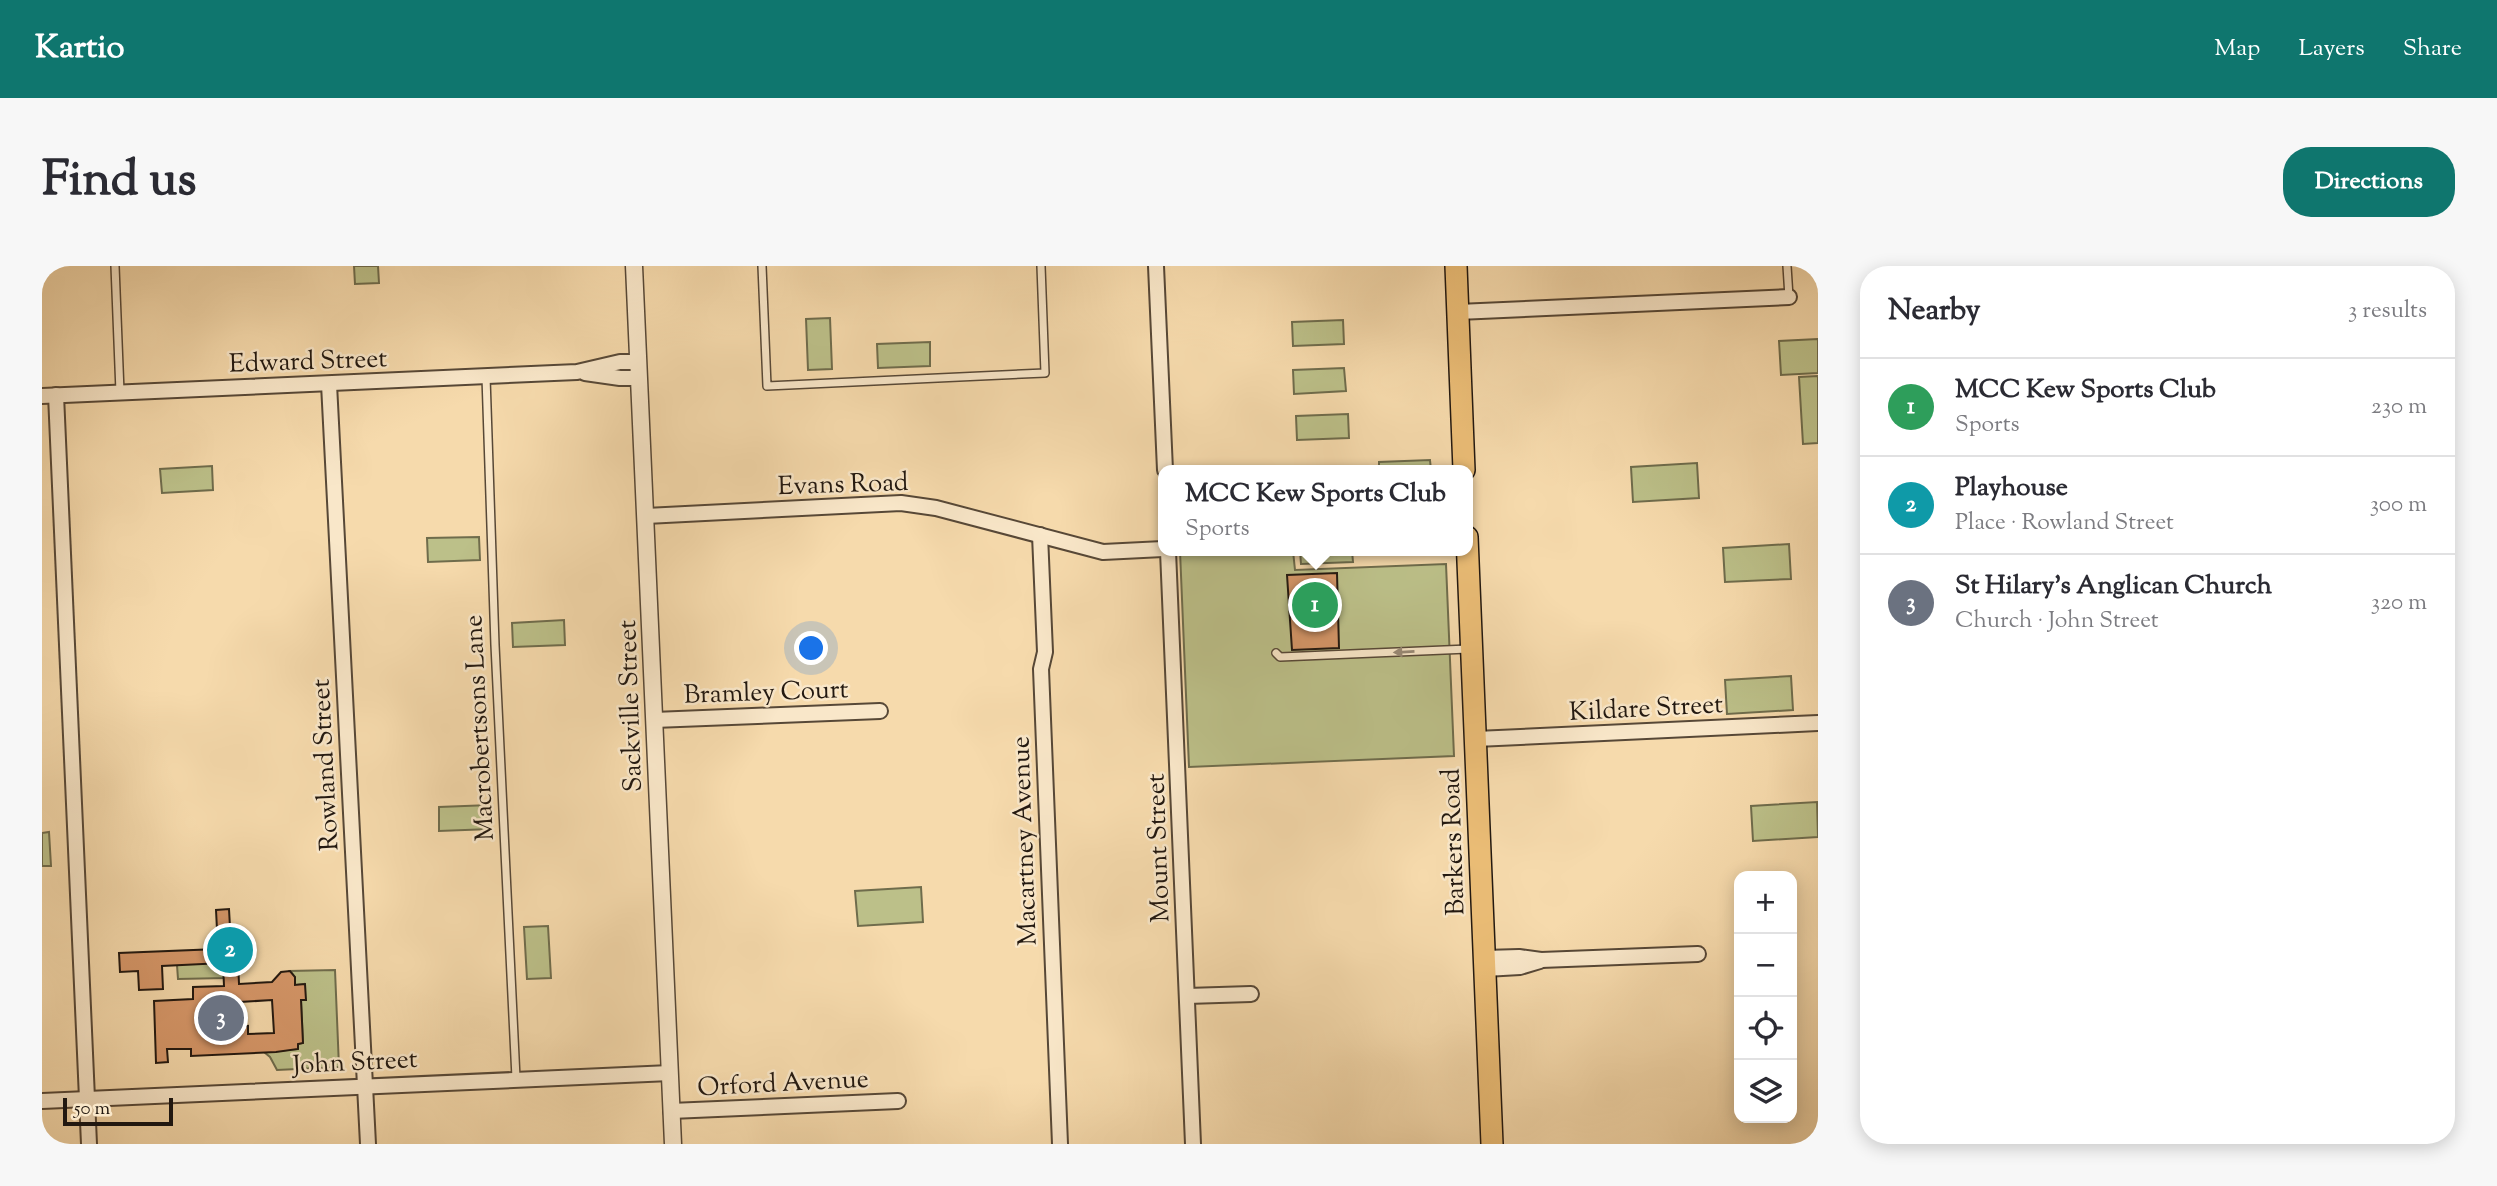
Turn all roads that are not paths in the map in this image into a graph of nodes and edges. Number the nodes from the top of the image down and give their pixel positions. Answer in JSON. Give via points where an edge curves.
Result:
{"nodes":[{"id":1,"x":115,"y":266,"type":"edge"},
{"id":2,"x":634,"y":266,"type":"edge"},
{"id":3,"x":762,"y":266,"type":"edge"},
{"id":4,"x":1041,"y":266,"type":"edge"},
{"id":5,"x":1156,"y":266,"type":"edge"},
{"id":6,"x":1456,"y":266,"type":"edge"},
{"id":7,"x":1787,"y":266,"type":"edge"},
{"id":8,"x":1789,"y":297,"type":"joint"},
{"id":9,"x":1458,"y":313,"type":"junction"},
{"id":10,"x":638,"y":370,"type":"junction"},
{"id":11,"x":486,"y":377,"type":"junction"},
{"id":12,"x":330,"y":384,"type":"junction"},
{"id":13,"x":120,"y":393,"type":"junction"},
{"id":14,"x":49,"y":395,"type":"edge"},
{"id":15,"x":1165,"y":465,"type":"edge"},
{"id":16,"x":1464,"y":465,"type":"edge"},
{"id":17,"x":646,"y":516,"type":"junction"},
{"id":18,"x":1040,"y":536,"type":"junction"},
{"id":19,"x":1158,"y":549,"type":"edge"},
{"id":20,"x":1168,"y":556,"type":"edge"},
{"id":21,"x":1468,"y":556,"type":"edge"},
{"id":22,"x":1472,"y":649,"type":"junction"},
{"id":23,"x":1276,"y":653,"type":"dead end"},
{"id":24,"x":880,"y":711,"type":"dead end"},
{"id":25,"x":654,"y":720,"type":"junction"},
{"id":26,"x":1818,"y":723,"type":"edge"},
{"id":27,"x":1476,"y":739,"type":"junction"},
{"id":28,"x":1698,"y":954,"type":"dead end"},
{"id":29,"x":1485,"y":963,"type":"junction"},
{"id":30,"x":1251,"y":993,"type":"dead end"},
{"id":31,"x":1187,"y":996,"type":"junction"},
{"id":32,"x":670,"y":1073,"type":"junction"},
{"id":33,"x":516,"y":1078,"type":"junction"},
{"id":34,"x":365,"y":1085,"type":"junction"},
{"id":35,"x":86,"y":1099,"type":"junction"},
{"id":36,"x":42,"y":1101,"type":"edge"},
{"id":37,"x":898,"y":1101,"type":"dead end"},
{"id":38,"x":671,"y":1111,"type":"junction"},
{"id":39,"x":89,"y":1144,"type":"edge"},
{"id":40,"x":368,"y":1144,"type":"edge"},
{"id":41,"x":673,"y":1144,"type":"edge"},
{"id":42,"x":1060,"y":1144,"type":"edge"},
{"id":43,"x":1193,"y":1144,"type":"edge"},
{"id":44,"x":1492,"y":1144,"type":"edge"}],
"edges":[{"from":1,"to":13,"type":"lane"},
{"from":2,"to":10,"type":"street","name":"Sackville Street"},
{"from":3,"to":4,"type":"lane","via":[[767,386],[1045,373]]},
{"from":5,"to":15,"type":"street"},
{"from":6,"to":9,"type":"main road"},
{"from":7,"to":8,"type":"lane"},
{"from":8,"to":9,"type":"street"},
{"from":9,"to":16,"type":"main road"},
{"from":10,"to":11,"type":"street","name":"Edward Street","via":[[620,378],[576,372]]},
{"from":10,"to":17,"type":"street","name":"Sackville Street"},
{"from":11,"to":12,"type":"street","name":"Edward Street"},
{"from":11,"to":33,"type":"lane","name":"Macrobertsons Lane"},
{"from":12,"to":13,"type":"street","name":"Edward Street"},
{"from":12,"to":34,"type":"street","name":"Rowland Street"},
{"from":13,"to":14,"type":"street","name":"Edward Street"},
{"from":14,"to":35,"type":"street"},
{"from":17,"to":18,"type":"street","name":"Evans Road","via":[[908,503]]},
{"from":17,"to":25,"type":"street","name":"Sackville Street"},
{"from":18,"to":19,"type":"street","name":"Evans Road","via":[[1106,552]]},
{"from":18,"to":42,"type":"street","name":"Macartney Avenue"},
{"from":20,"to":31,"type":"street","name":"Mount Street"},
{"from":21,"to":22,"type":"main road","name":"Barkers Road"},
{"from":22,"to":23,"type":"lane","one_way":true,"via":[[1280,657]]},
{"from":22,"to":27,"type":"main road","name":"Barkers Road"},
{"from":24,"to":25,"type":"street","name":"Bramley Court"},
{"from":25,"to":32,"type":"street","name":"Sackville Street"},
{"from":26,"to":27,"type":"street","name":"Kildare Street"},
{"from":27,"to":29,"type":"main road","name":"Barkers Road"},
{"from":28,"to":29,"type":"street","via":[[1541,960],[1520,967]]},
{"from":29,"to":44,"type":"main road","name":"Barkers Road"},
{"from":30,"to":31,"type":"street"},
{"from":31,"to":43,"type":"street","name":"Mount Street"},
{"from":32,"to":33,"type":"street","name":"John Street"},
{"from":32,"to":38,"type":"street","name":"Sackville Street"},
{"from":33,"to":34,"type":"street","name":"John Street"},
{"from":34,"to":35,"type":"street","name":"John Street"},
{"from":34,"to":40,"type":"street","name":"Rowland Street"},
{"from":35,"to":36,"type":"street","name":"John Street"},
{"from":35,"to":39,"type":"street"},
{"from":37,"to":38,"type":"street","name":"Orford Avenue"},
{"from":38,"to":41,"type":"street","name":"Sackville Street"}]}
